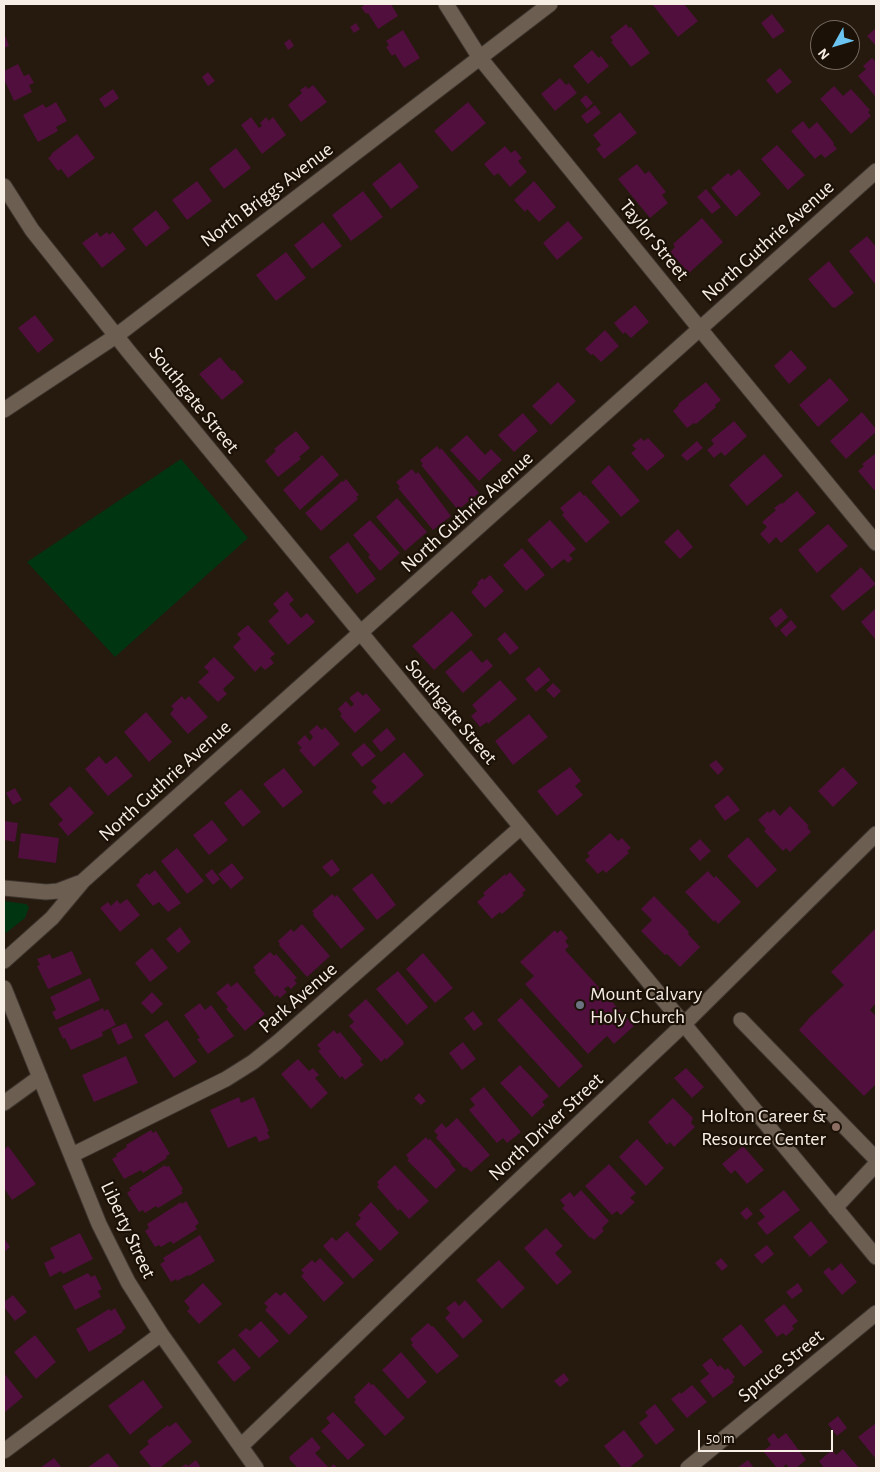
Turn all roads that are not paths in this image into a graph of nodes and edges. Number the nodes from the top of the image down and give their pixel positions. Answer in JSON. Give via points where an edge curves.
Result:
{"nodes":[{"id":1,"x":446,"y":4,"type":"edge"},
{"id":2,"x":550,"y":4,"type":"edge"},
{"id":3,"x":480,"y":58,"type":"junction"},
{"id":4,"x":876,"y":171,"type":"edge"},
{"id":5,"x":4,"y":186,"type":"edge"},
{"id":6,"x":700,"y":329,"type":"junction"},
{"id":7,"x":116,"y":336,"type":"junction"},
{"id":8,"x":4,"y":410,"type":"edge"},
{"id":9,"x":876,"y":543,"type":"edge"},
{"id":10,"x":360,"y":634,"type":"junction"},
{"id":11,"x":520,"y":828,"type":"junction"},
{"id":12,"x":876,"y":834,"type":"edge"},
{"id":13,"x":83,"y":881,"type":"junction"},
{"id":14,"x":4,"y":888,"type":"edge"},
{"id":15,"x":4,"y":961,"type":"edge"},
{"id":16,"x":4,"y":988,"type":"edge"},
{"id":17,"x":741,"y":1020,"type":"dead end"},
{"id":18,"x":683,"y":1024,"type":"junction"},
{"id":19,"x":40,"y":1077,"type":"junction"},
{"id":20,"x":4,"y":1103,"type":"edge"},
{"id":21,"x":72,"y":1155,"type":"junction"},
{"id":22,"x":876,"y":1159,"type":"edge"},
{"id":23,"x":876,"y":1164,"type":"edge"},
{"id":24,"x":835,"y":1208,"type":"junction"},
{"id":25,"x":876,"y":1257,"type":"edge"},
{"id":26,"x":876,"y":1313,"type":"edge"},
{"id":27,"x":160,"y":1334,"type":"junction"},
{"id":28,"x":241,"y":1446,"type":"junction"},
{"id":29,"x":4,"y":1451,"type":"edge"},
{"id":30,"x":256,"y":1468,"type":"edge"},
{"id":31,"x":688,"y":1468,"type":"edge"}],
"edges":[{"from":1,"to":3,"type":"street","name":"Taylor Street"},
{"from":2,"to":3,"type":"street","name":"North Briggs Avenue"},
{"from":3,"to":6,"type":"street","name":"Taylor Street"},
{"from":3,"to":7,"type":"street","name":"North Briggs Avenue"},
{"from":4,"to":6,"type":"street","name":"North Guthrie Avenue"},
{"from":5,"to":7,"type":"street","name":"Southgate Street","via":[[32,230]]},
{"from":6,"to":9,"type":"street","name":"Taylor Street"},
{"from":6,"to":10,"type":"street","name":"North Guthrie Avenue"},
{"from":7,"to":8,"type":"street","name":"North Briggs Avenue"},
{"from":7,"to":10,"type":"street","name":"Southgate Street"},
{"from":10,"to":11,"type":"street","name":"Southgate Street"},
{"from":10,"to":13,"type":"street","name":"North Guthrie Avenue"},
{"from":11,"to":18,"type":"street","name":"Southgate Street"},
{"from":11,"to":21,"type":"street","name":"Park Avenue","via":[[253,1062],[226,1079]]},
{"from":12,"to":18,"type":"street","name":"North Driver Street"},
{"from":13,"to":14,"type":"street","name":"North Guthrie Avenue","via":[[70,888],[46,892]]},
{"from":13,"to":15,"type":"street","name":"North Guthrie Avenue","via":[[52,918]]},
{"from":16,"to":19,"type":"street","name":"Liberty Street"},
{"from":17,"to":22,"type":"street"},
{"from":18,"to":24,"type":"street","name":"Southgate Street"},
{"from":18,"to":28,"type":"street","name":"North Driver Street"},
{"from":19,"to":20,"type":"street"},
{"from":19,"to":21,"type":"street","name":"Liberty Street"},
{"from":21,"to":27,"type":"street","name":"Liberty Street","via":[[103,1232],[128,1282]]},
{"from":23,"to":24,"type":"street"},
{"from":24,"to":25,"type":"street","name":"Southgate Street"},
{"from":26,"to":31,"type":"street","name":"Spruce Street"},
{"from":27,"to":28,"type":"street","name":"Liberty Street"},
{"from":27,"to":29,"type":"street"},
{"from":28,"to":30,"type":"street","name":"Liberty Street"}]}
